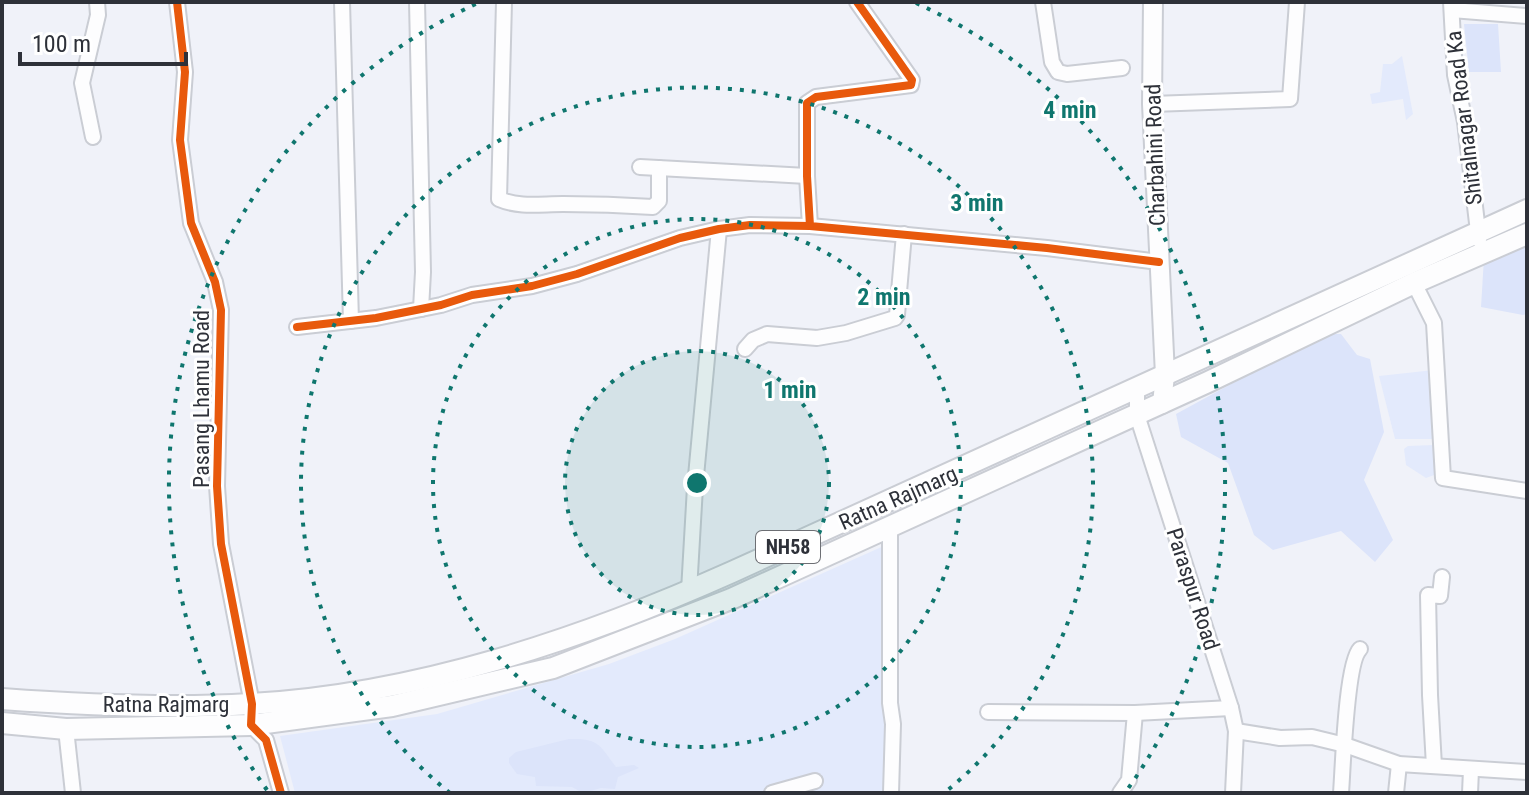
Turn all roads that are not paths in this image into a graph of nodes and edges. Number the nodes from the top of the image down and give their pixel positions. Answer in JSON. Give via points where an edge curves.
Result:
{"nodes":[{"id":1,"x":97,"y":2,"type":"edge"},
{"id":2,"x":177,"y":2,"type":"edge"},
{"id":3,"x":342,"y":2,"type":"edge"},
{"id":4,"x":417,"y":2,"type":"edge"},
{"id":5,"x":504,"y":2,"type":"edge"},
{"id":6,"x":857,"y":2,"type":"edge"},
{"id":7,"x":1043,"y":2,"type":"edge"},
{"id":8,"x":1153,"y":2,"type":"edge"},
{"id":9,"x":1297,"y":2,"type":"edge"},
{"id":10,"x":1451,"y":6,"type":"edge"},
{"id":11,"x":1527,"y":16,"type":"edge"},
{"id":12,"x":1122,"y":68,"type":"dead end"},
{"id":13,"x":1152,"y":104,"type":"junction"},
{"id":14,"x":93,"y":137,"type":"dead end"},
{"id":15,"x":640,"y":167,"type":"dead end"},
{"id":16,"x":659,"y":168,"type":"junction"},
{"id":17,"x":807,"y":176,"type":"junction"},
{"id":18,"x":1527,"y":210,"type":"edge"},
{"id":19,"x":810,"y":226,"type":"junction"},
{"id":20,"x":719,"y":229,"type":"junction"},
{"id":21,"x":904,"y":234,"type":"junction"},
{"id":22,"x":1478,"y":234,"type":"junction"},
{"id":23,"x":1527,"y":234,"type":"edge"},
{"id":24,"x":1483,"y":254,"type":"junction"},
{"id":25,"x":1159,"y":262,"type":"junction"},
{"id":26,"x":1414,"y":283,"type":"junction"},
{"id":27,"x":421,"y":309,"type":"junction"},
{"id":28,"x":351,"y":321,"type":"junction"},
{"id":29,"x":297,"y":327,"type":"dead end"},
{"id":30,"x":745,"y":349,"type":"dead end"},
{"id":31,"x":1165,"y":375,"type":"junction"},
{"id":32,"x":1137,"y":388,"type":"junction"},
{"id":33,"x":1162,"y":404,"type":"junction"},
{"id":34,"x":1137,"y":415,"type":"junction"},
{"id":35,"x":1527,"y":491,"type":"edge"},
{"id":36,"x":890,"y":525,"type":"junction"},
{"id":37,"x":1442,"y":577,"type":"dead end"},
{"id":38,"x":689,"y":591,"type":"junction"},
{"id":39,"x":1360,"y":649,"type":"dead end"},
{"id":40,"x":2,"y":699,"type":"edge"},
{"id":41,"x":1231,"y":708,"type":"junction"},
{"id":42,"x":988,"y":712,"type":"dead end"},
{"id":43,"x":1135,"y":713,"type":"junction"},
{"id":44,"x":251,"y":715,"type":"junction"},
{"id":45,"x":2,"y":723,"type":"edge"},
{"id":46,"x":66,"y":729,"type":"junction"},
{"id":47,"x":1236,"y":731,"type":"junction"},
{"id":48,"x":1345,"y":745,"type":"junction"},
{"id":49,"x":1399,"y":764,"type":"junction"},
{"id":50,"x":1434,"y":766,"type":"junction"},
{"id":51,"x":1471,"y":770,"type":"junction"},
{"id":52,"x":1527,"y":772,"type":"edge"},
{"id":53,"x":815,"y":781,"type":"dead end"},
{"id":54,"x":73,"y":793,"type":"edge"},
{"id":55,"x":281,"y":793,"type":"edge"},
{"id":56,"x":772,"y":793,"type":"edge"},
{"id":57,"x":891,"y":793,"type":"edge"},
{"id":58,"x":1120,"y":793,"type":"edge"},
{"id":59,"x":1233,"y":793,"type":"edge"},
{"id":60,"x":1341,"y":793,"type":"edge"},
{"id":61,"x":1396,"y":793,"type":"edge"},
{"id":62,"x":1470,"y":793,"type":"edge"}],
"edges":[{"from":1,"to":14,"type":"street","via":[[82,83]]},
{"from":2,"to":44,"type":"street","name":"Pasang Lhamu Road","via":[[185,72],[180,140],[191,223],[221,310],[221,544]]},
{"from":3,"to":28,"type":"street"},
{"from":4,"to":27,"type":"street"},
{"from":5,"to":16,"type":"street","via":[[499,199],[539,206],[653,207],[659,201]]},
{"from":6,"to":17,"type":"street","via":[[911,85],[816,97],[807,103]]},
{"from":7,"to":12,"type":"street","via":[[1058,72]]},
{"from":8,"to":13,"type":"main road","name":"Charbahini Road"},
{"from":9,"to":13,"type":"street","via":[[1290,99]]},
{"from":10,"to":11,"type":"street"},
{"from":10,"to":22,"type":"street","name":"Shitalnagar Road Ka","via":[[1455,75]]},
{"from":13,"to":25,"type":"main road","name":"Charbahini Road"},
{"from":15,"to":16,"type":"street"},
{"from":16,"to":17,"type":"street"},
{"from":17,"to":19,"type":"street"},
{"from":18,"to":22,"type":"highway","name":"Ratna Rajmarg","number":"NH58"},
{"from":19,"to":20,"type":"street"},
{"from":19,"to":21,"type":"street"},
{"from":20,"to":27,"type":"street","via":[[577,274]]},
{"from":20,"to":38,"type":"street"},
{"from":21,"to":25,"type":"street"},
{"from":21,"to":30,"type":"street","via":[[895,318],[817,338],[767,334]]},
{"from":22,"to":24,"type":"street","name":"Shitalnagar Road Ka"},
{"from":22,"to":31,"type":"highway","name":"Ratna Rajmarg","number":"NH58"},
{"from":23,"to":24,"type":"highway","name":"Ratna Rajmarg","number":"NH58"},
{"from":24,"to":26,"type":"highway","name":"Ratna Rajmarg","number":"NH58"},
{"from":25,"to":31,"type":"main road","name":"Charbahini Road"},
{"from":26,"to":33,"type":"highway","name":"Ratna Rajmarg","number":"NH58"},
{"from":26,"to":35,"type":"street","via":[[1434,323],[1443,478]]},
{"from":27,"to":28,"type":"street"},
{"from":28,"to":29,"type":"street"},
{"from":31,"to":32,"type":"highway","name":"Ratna Rajmarg","number":"NH58"},
{"from":31,"to":33,"type":"main road","name":"Charbahini Road"},
{"from":32,"to":34,"type":"street","name":"Paraspur Road"},
{"from":32,"to":38,"type":"highway","name":"Ratna Rajmarg","number":"NH58"},
{"from":33,"to":34,"type":"highway","name":"Ratna Rajmarg","number":"NH58"},
{"from":34,"to":36,"type":"highway","name":"Ratna Rajmarg","number":"NH58"},
{"from":34,"to":41,"type":"street","name":"Paraspur Road"},
{"from":36,"to":44,"type":"highway","name":"Ratna Rajmarg","number":"NH58","via":[[731,599],[553,668],[392,706]]},
{"from":36,"to":57,"type":"street"},
{"from":37,"to":50,"type":"street","via":[[1440,596],[1428,595]]},
{"from":38,"to":44,"type":"highway","name":"Ratna Rajmarg","number":"NH58","via":[[477,664]]},
{"from":39,"to":48,"type":"street","via":[[1350,677]]},
{"from":40,"to":44,"type":"highway","name":"Ratna Rajmarg","number":"NH58"},
{"from":41,"to":43,"type":"street"},
{"from":41,"to":47,"type":"street","name":"Paraspur Road"},
{"from":42,"to":43,"type":"street"},
{"from":43,"to":58,"type":"street","via":[[1129,780]]},
{"from":44,"to":46,"type":"highway","name":"Ratna Rajmarg","number":"NH58"},
{"from":44,"to":55,"type":"street","via":[[266,740]]},
{"from":45,"to":46,"type":"highway","name":"Ratna Rajmarg","number":"NH58"},
{"from":46,"to":54,"type":"street"},
{"from":47,"to":48,"type":"street"},
{"from":47,"to":59,"type":"street","name":"Paraspur Road"},
{"from":48,"to":49,"type":"street"},
{"from":48,"to":60,"type":"street"},
{"from":49,"to":50,"type":"street"},
{"from":49,"to":61,"type":"street"},
{"from":50,"to":51,"type":"street"},
{"from":51,"to":52,"type":"street"},
{"from":51,"to":62,"type":"street"},
{"from":53,"to":56,"type":"street"}]}
